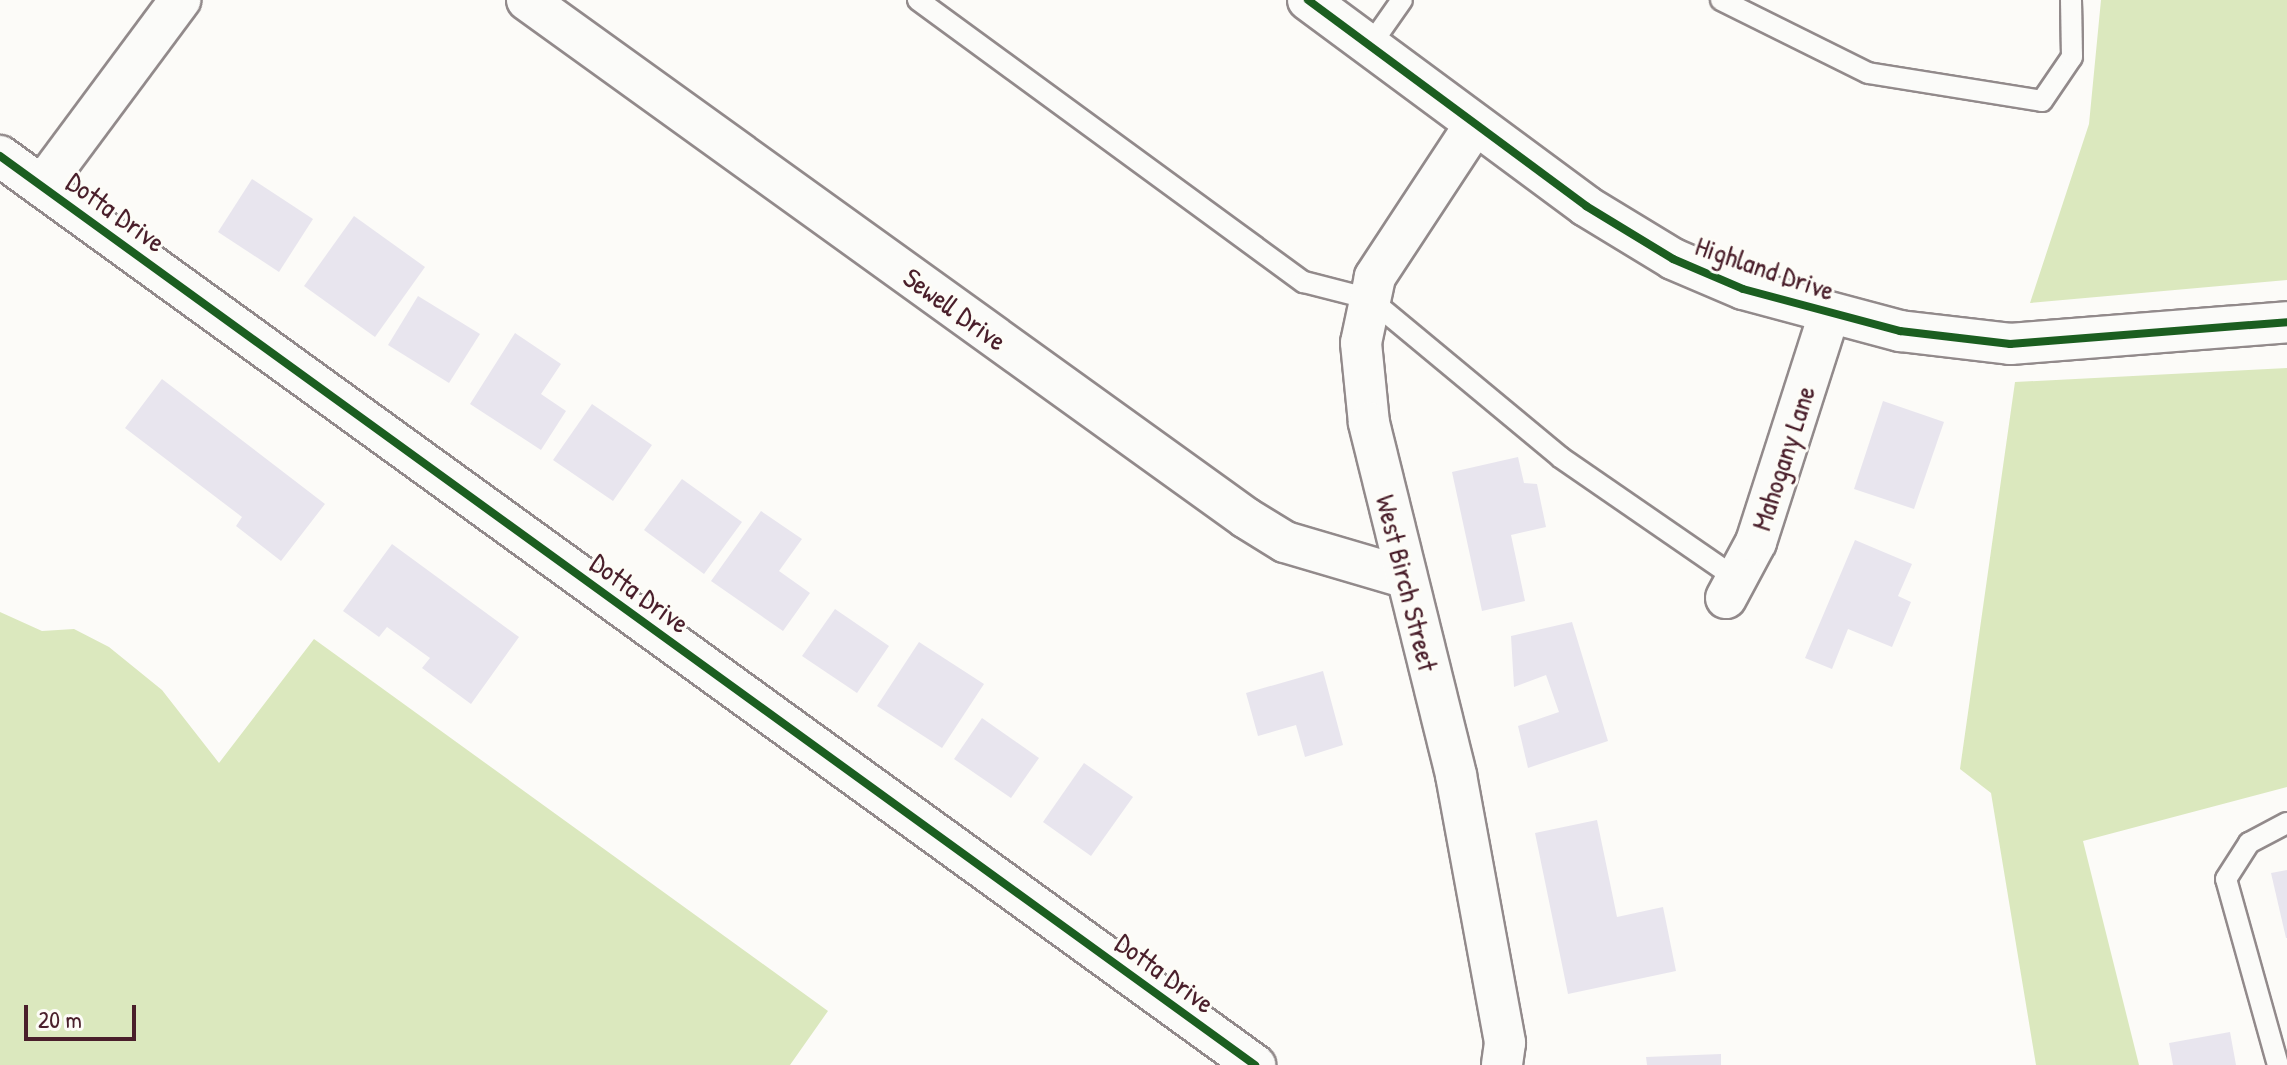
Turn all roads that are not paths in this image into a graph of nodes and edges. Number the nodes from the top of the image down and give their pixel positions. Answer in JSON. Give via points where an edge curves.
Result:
{"nodes":[{"id":1,"x":180,"y":0,"type":"edge"},
{"id":2,"x":527,"y":0,"type":"edge"},
{"id":3,"x":918,"y":0,"type":"edge"},
{"id":4,"x":1308,"y":0,"type":"edge"},
{"id":5,"x":1402,"y":0,"type":"edge"},
{"id":6,"x":1721,"y":0,"type":"edge"},
{"id":7,"x":2071,"y":0,"type":"edge"},
{"id":8,"x":1369,"y":47,"type":"junction"},
{"id":9,"x":1474,"y":126,"type":"junction"},
{"id":10,"x":0,"y":156,"type":"edge"},
{"id":11,"x":42,"y":186,"type":"junction"},
{"id":12,"x":1370,"y":299,"type":"junction"},
{"id":13,"x":1829,"y":314,"type":"junction"},
{"id":14,"x":2287,"y":322,"type":"edge"},
{"id":15,"x":1404,"y":577,"type":"junction"},
{"id":16,"x":1732,"y":588,"type":"joint"},
{"id":17,"x":2287,"y":823,"type":"edge"},
{"id":18,"x":1255,"y":1065,"type":"edge"},
{"id":19,"x":1502,"y":1065,"type":"edge"},
{"id":20,"x":2278,"y":1065,"type":"edge"}],
"edges":[{"from":1,"to":11,"type":"street"},
{"from":2,"to":15,"type":"street","name":"Sewell Drive","via":[[1246,518],[1285,542]]},
{"from":3,"to":12,"type":"lane","via":[[1304,282]]},
{"from":4,"to":8,"type":"street","name":"Highland Drive"},
{"from":5,"to":8,"type":"lane"},
{"from":6,"to":7,"type":"lane","via":[[1868,73],[2042,101],[2072,57]]},
{"from":8,"to":9,"type":"street","name":"Highland Drive"},
{"from":9,"to":12,"type":"street","name":"West Birch Street","via":[[1417,204]]},
{"from":9,"to":13,"type":"street","name":"Highland Drive","via":[[1673,259]]},
{"from":10,"to":11,"type":"street","name":"Dotta Drive"},
{"from":11,"to":18,"type":"street","name":"Dotta Drive"},
{"from":12,"to":15,"type":"street","name":"West Birch Street","via":[[1361,343],[1369,423]]},
{"from":12,"to":16,"type":"lane","via":[[1560,457]]},
{"from":13,"to":14,"type":"street","name":"Highland Drive","via":[[2010,344]]},
{"from":13,"to":16,"type":"street","name":"Mahogany Lane","via":[[1756,542]]},
{"from":15,"to":19,"type":"street","name":"West Birch Street","via":[[1456,775],[1505,1043]]},
{"from":17,"to":20,"type":"lane","via":[[2249,843],[2226,879]]}]}
